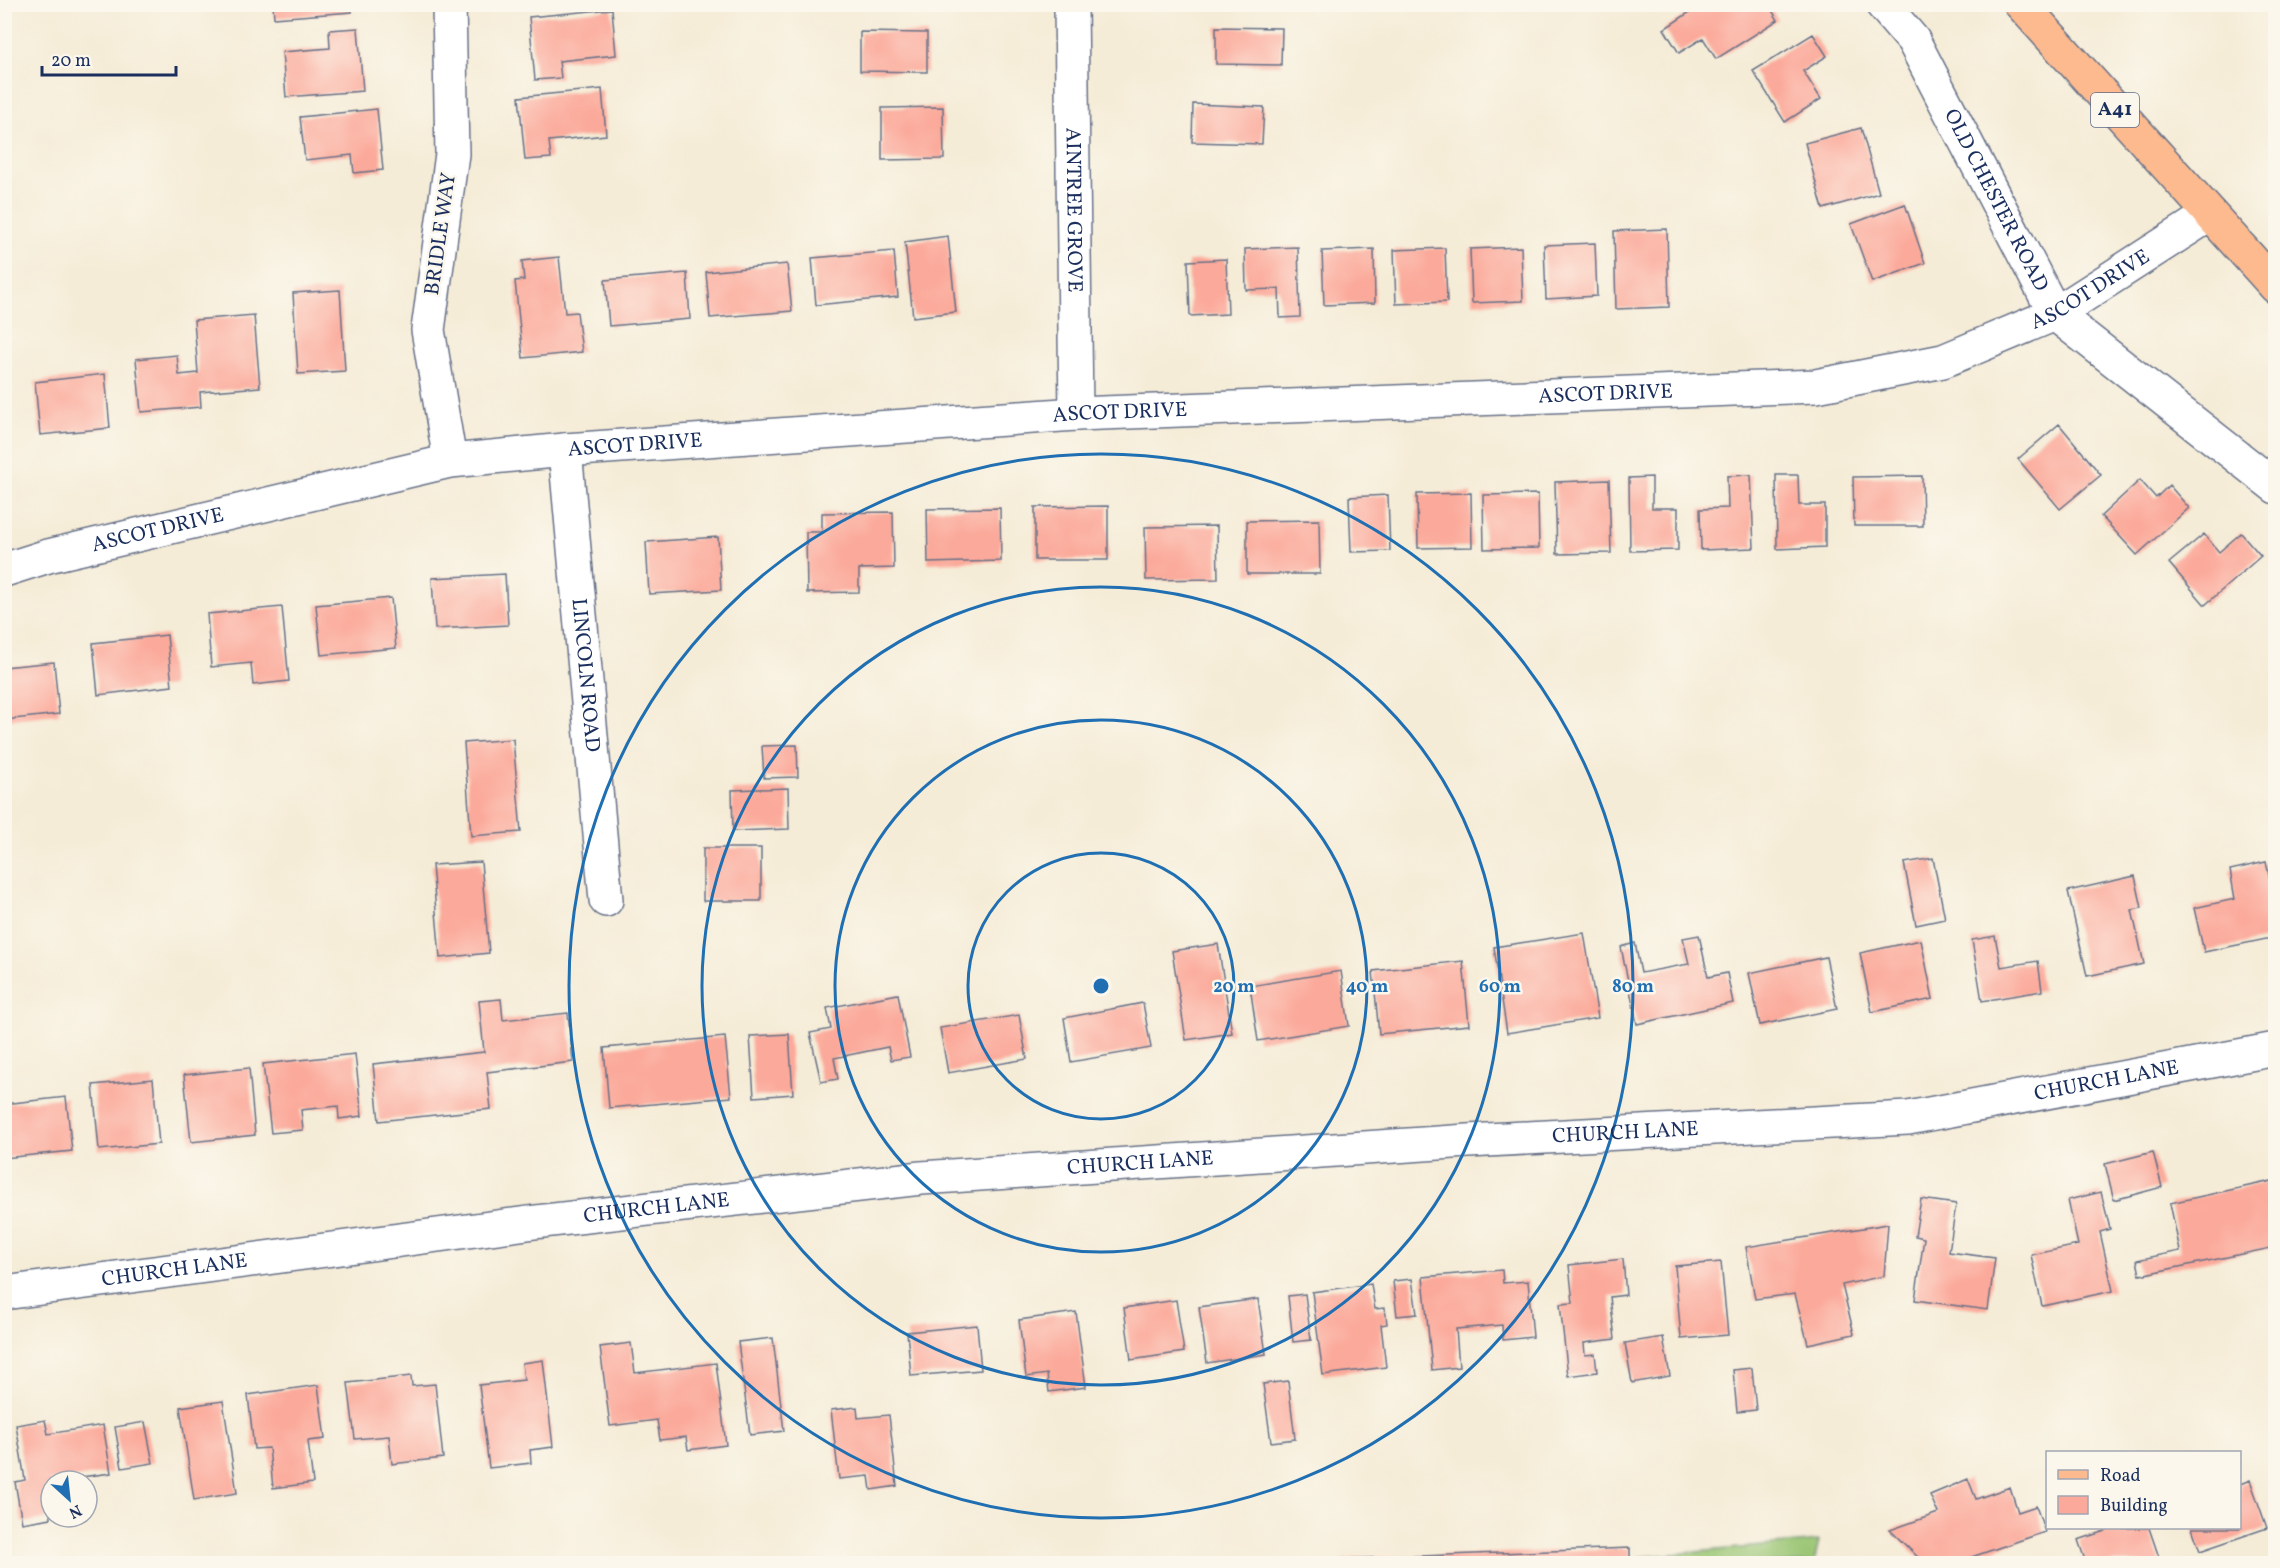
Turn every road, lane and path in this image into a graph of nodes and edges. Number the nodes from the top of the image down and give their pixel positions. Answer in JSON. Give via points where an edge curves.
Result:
{"nodes":[{"id":1,"x":448,"y":4,"type":"edge"},
{"id":2,"x":1071,"y":4,"type":"edge"},
{"id":3,"x":1882,"y":4,"type":"edge"},
{"id":4,"x":2020,"y":4,"type":"edge"},
{"id":5,"x":2209,"y":215,"type":"junction"},
{"id":6,"x":2276,"y":286,"type":"edge"},
{"id":7,"x":2055,"y":314,"type":"junction"},
{"id":8,"x":1076,"y":414,"type":"junction"},
{"id":9,"x":565,"y":450,"type":"junction"},
{"id":10,"x":450,"y":461,"type":"junction"},
{"id":11,"x":2276,"y":487,"type":"edge"},
{"id":12,"x":4,"y":570,"type":"edge"},
{"id":13,"x":606,"y":900,"type":"dead end"},
{"id":14,"x":2276,"y":1049,"type":"edge"},
{"id":15,"x":4,"y":1293,"type":"edge"}],
"edges":[{"from":1,"to":10,"type":"street","name":"BRIDLE WAY","via":[[452,153],[428,330]]},
{"from":2,"to":8,"type":"street","name":"AINTREE GROVE"},
{"from":3,"to":7,"type":"street","name":"OLD CHESTER ROAD","via":[[1913,40]]},
{"from":4,"to":5,"type":"main road","number":"A41"},
{"from":5,"to":6,"type":"main road","number":"A41"},
{"from":5,"to":7,"type":"street","name":"ASCOT DRIVE"},
{"from":7,"to":8,"type":"street","name":"ASCOT DRIVE","via":[[1943,361],[1816,386]]},
{"from":7,"to":11,"type":"street","name":"OLD CHESTER ROAD"},
{"from":8,"to":9,"type":"street","name":"ASCOT DRIVE"},
{"from":9,"to":10,"type":"street","name":"ASCOT DRIVE"},
{"from":9,"to":13,"type":"street","name":"LINCOLN ROAD"},
{"from":10,"to":12,"type":"street","name":"ASCOT DRIVE","via":[[48,556]]},
{"from":14,"to":15,"type":"street","name":"CHURCH LANE","via":[[1908,1118],[1468,1141],[921,1178],[535,1222]]}]}
